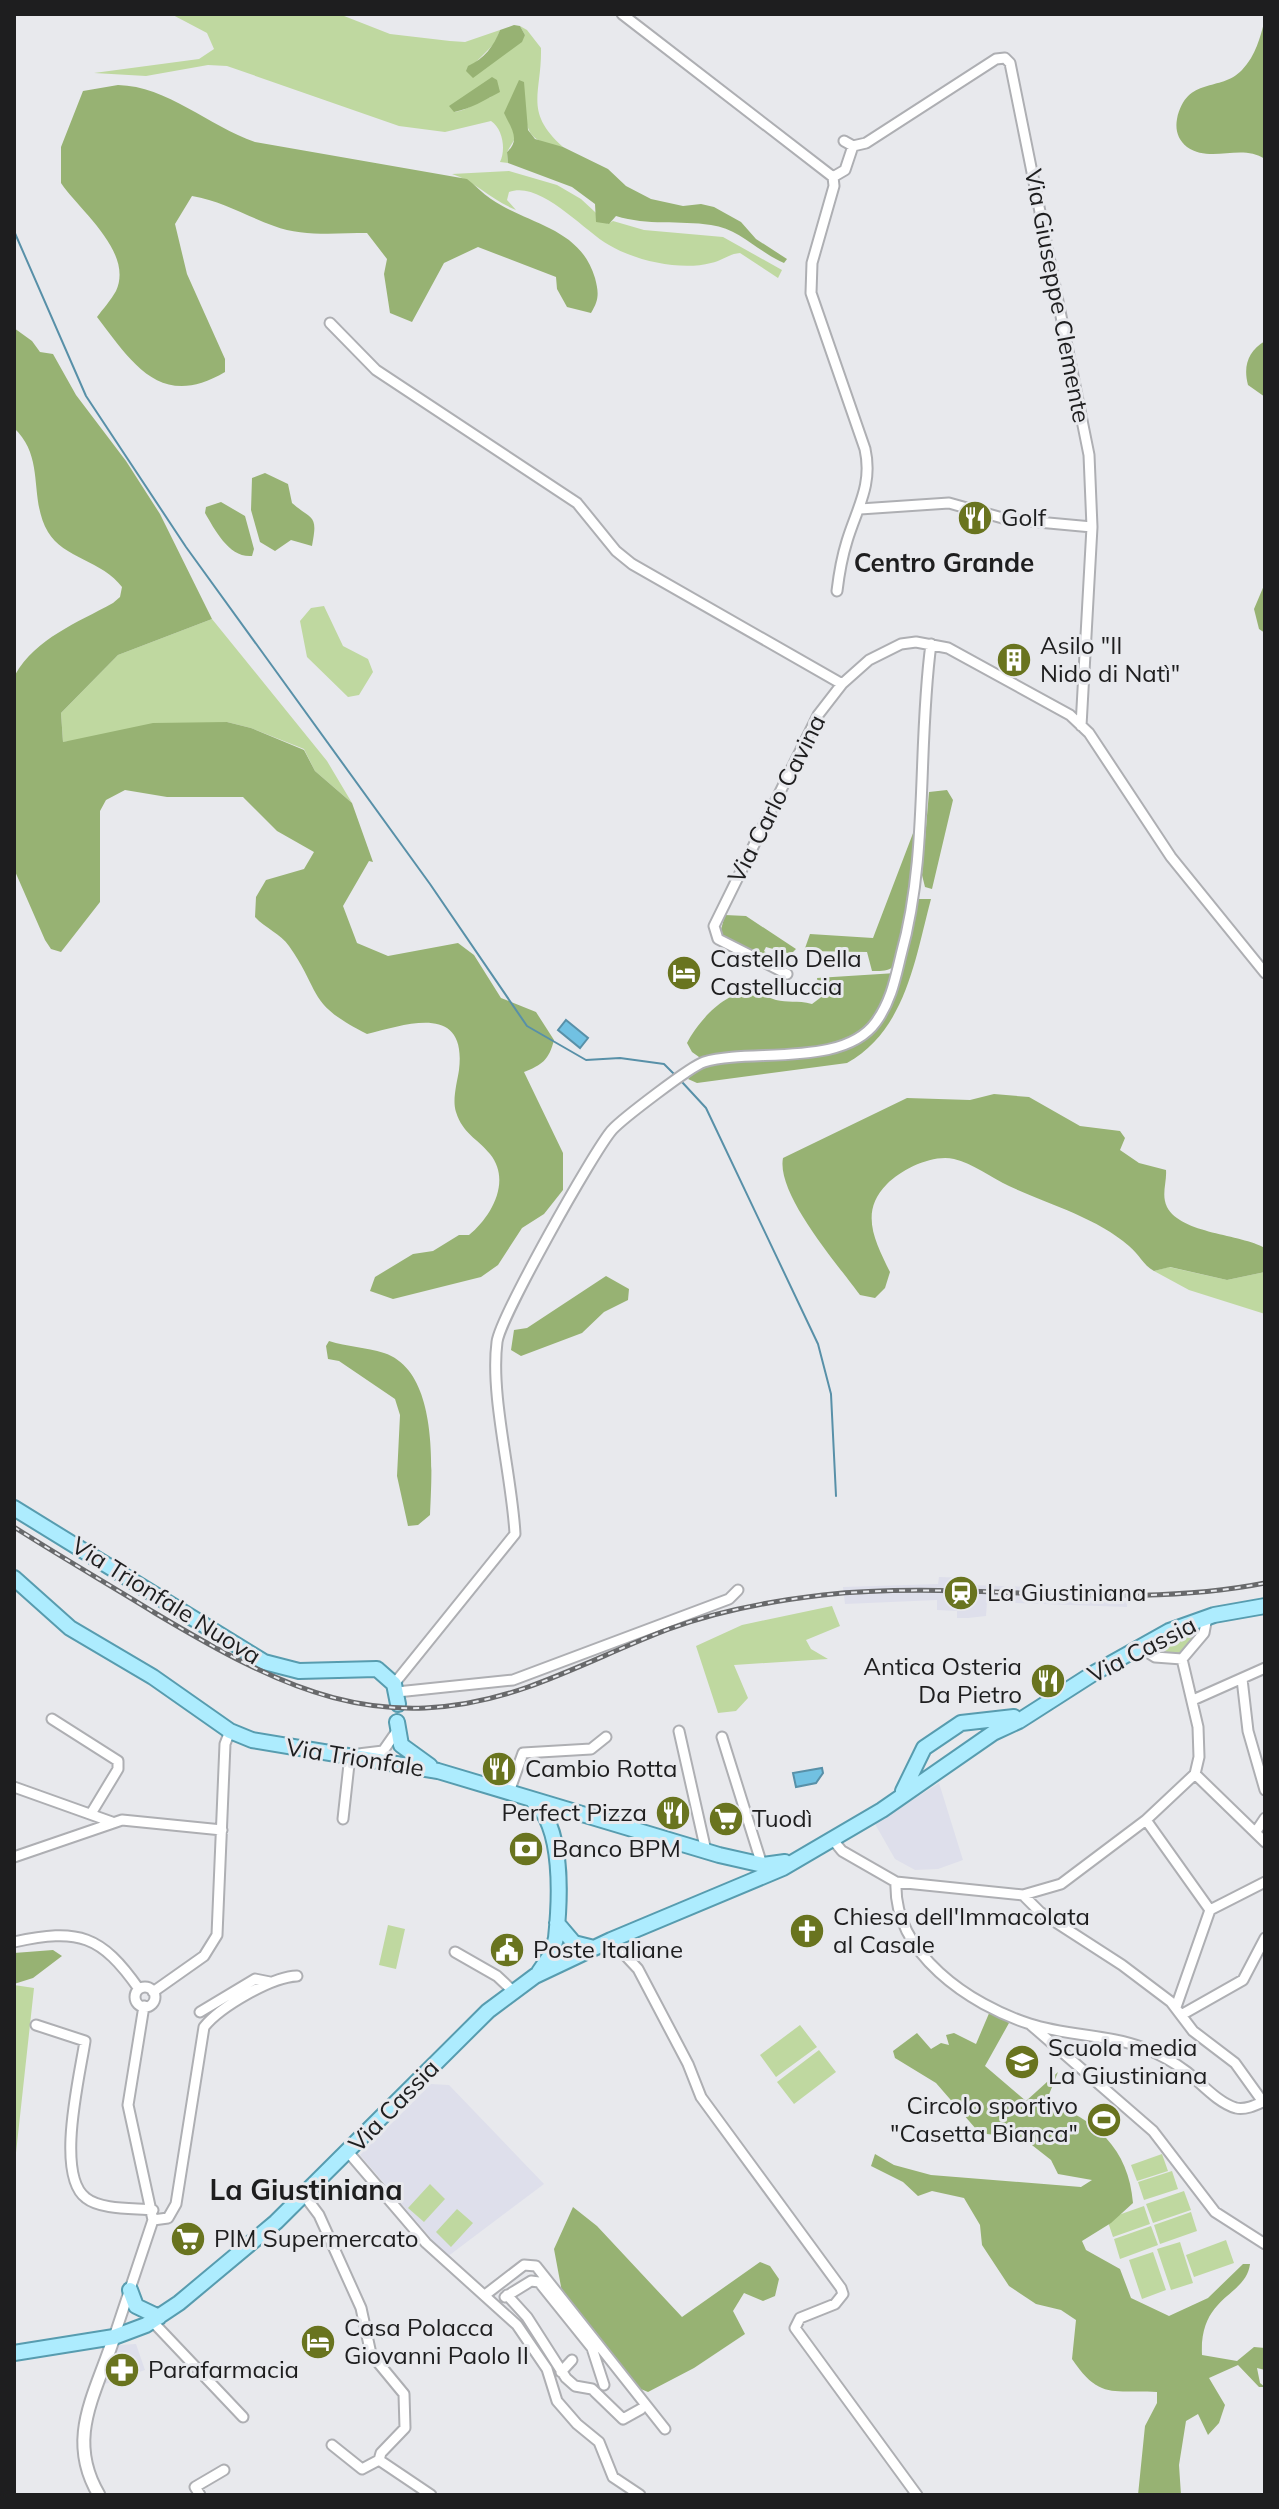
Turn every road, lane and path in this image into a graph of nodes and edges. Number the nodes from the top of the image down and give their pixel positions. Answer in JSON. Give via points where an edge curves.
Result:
{"nodes":[{"id":1,"x":622,"y":14,"type":"edge"},
{"id":2,"x":833,"y":177,"type":"junction"},
{"id":3,"x":330,"y":323,"type":"dead end"},
{"id":4,"x":860,"y":509,"type":"junction"},
{"id":5,"x":1092,"y":527,"type":"junction"},
{"id":6,"x":837,"y":591,"type":"dead end"},
{"id":7,"x":931,"y":644,"type":"junction"},
{"id":8,"x":842,"y":684,"type":"junction"},
{"id":9,"x":1081,"y":726,"type":"junction"},
{"id":10,"x":1265,"y":973,"type":"edge"},
{"id":11,"x":787,"y":974,"type":"dead end"},
{"id":12,"x":14,"y":1508,"type":"edge"},
{"id":13,"x":15,"y":1582,"type":"edge"},
{"id":14,"x":738,"y":1590,"type":"dead end"},
{"id":15,"x":1265,"y":1606,"type":"edge"},
{"id":16,"x":1207,"y":1617,"type":"junction"},
{"id":17,"x":1139,"y":1647,"type":"junction"},
{"id":18,"x":1182,"y":1659,"type":"junction"},
{"id":19,"x":1265,"y":1668,"type":"edge"},
{"id":20,"x":1242,"y":1679,"type":"junction"},
{"id":21,"x":396,"y":1694,"type":"junction"},
{"id":22,"x":1193,"y":1700,"type":"junction"},
{"id":23,"x":1026,"y":1715,"type":"junction"},
{"id":24,"x":52,"y":1719,"type":"dead end"},
{"id":25,"x":969,"y":1721,"type":"junction"},
{"id":26,"x":397,"y":1727,"type":"joint"},
{"id":27,"x":230,"y":1731,"type":"junction"},
{"id":28,"x":679,"y":1731,"type":"dead end"},
{"id":29,"x":606,"y":1737,"type":"dead end"},
{"id":30,"x":722,"y":1737,"type":"dead end"},
{"id":31,"x":980,"y":1742,"type":"junction"},
{"id":32,"x":350,"y":1755,"type":"junction"},
{"id":33,"x":919,"y":1761,"type":"junction"},
{"id":34,"x":438,"y":1771,"type":"junction"},
{"id":35,"x":936,"y":1771,"type":"junction"},
{"id":36,"x":1195,"y":1774,"type":"junction"},
{"id":37,"x":14,"y":1787,"type":"edge"},
{"id":38,"x":1265,"y":1790,"type":"edge"},
{"id":39,"x":509,"y":1792,"type":"junction"},
{"id":40,"x":529,"y":1798,"type":"junction"},
{"id":41,"x":896,"y":1801,"type":"junction"},
{"id":42,"x":92,"y":1812,"type":"junction"},
{"id":43,"x":586,"y":1815,"type":"junction"},
{"id":44,"x":1265,"y":1818,"type":"edge"},
{"id":45,"x":343,"y":1819,"type":"dead end"},
{"id":46,"x":1146,"y":1820,"type":"junction"},
{"id":47,"x":112,"y":1822,"type":"junction"},
{"id":48,"x":222,"y":1830,"type":"junction"},
{"id":49,"x":1257,"y":1830,"type":"junction"},
{"id":50,"x":555,"y":1837,"type":"junction"},
{"id":51,"x":833,"y":1840,"type":"junction"},
{"id":52,"x":1265,"y":1842,"type":"edge"},
{"id":53,"x":706,"y":1851,"type":"junction"},
{"id":54,"x":14,"y":1857,"type":"edge"},
{"id":55,"x":735,"y":1859,"type":"junction"},
{"id":56,"x":797,"y":1859,"type":"joint"},
{"id":57,"x":757,"y":1876,"type":"junction"},
{"id":58,"x":896,"y":1882,"type":"junction"},
{"id":59,"x":1265,"y":1882,"type":"edge"},
{"id":60,"x":1023,"y":1895,"type":"junction"},
{"id":61,"x":1210,"y":1910,"type":"junction"},
{"id":62,"x":557,"y":1923,"type":"junction"},
{"id":63,"x":1265,"y":1938,"type":"edge"},
{"id":64,"x":611,"y":1940,"type":"junction"},
{"id":65,"x":14,"y":1942,"type":"edge"},
{"id":66,"x":594,"y":1948,"type":"junction"},
{"id":67,"x":455,"y":1952,"type":"dead end"},
{"id":68,"x":297,"y":1976,"type":"dead end"},
{"id":69,"x":535,"y":1976,"type":"junction"},
{"id":70,"x":270,"y":1982,"type":"junction"},
{"id":71,"x":139,"y":1989,"type":"junction"},
{"id":72,"x":513,"y":1991,"type":"junction"},
{"id":73,"x":153,"y":1992,"type":"junction"},
{"id":74,"x":144,"y":2006,"type":"junction"},
{"id":75,"x":1180,"y":2011,"type":"junction"},
{"id":76,"x":200,"y":2012,"type":"dead end"},
{"id":77,"x":36,"y":2025,"type":"dead end"},
{"id":78,"x":1031,"y":2025,"type":"junction"},
{"id":79,"x":1264,"y":2102,"type":"edge"},
{"id":80,"x":349,"y":2153,"type":"junction"},
{"id":81,"x":304,"y":2195,"type":"junction"},
{"id":82,"x":153,"y":2215,"type":"junction"},
{"id":83,"x":1265,"y":2244,"type":"edge"},
{"id":84,"x":130,"y":2290,"type":"junction"},
{"id":85,"x":485,"y":2295,"type":"junction"},
{"id":86,"x":507,"y":2295,"type":"junction"},
{"id":87,"x":496,"y":2304,"type":"junction"},
{"id":88,"x":156,"y":2319,"type":"junction"},
{"id":89,"x":114,"y":2337,"type":"junction"},
{"id":90,"x":14,"y":2353,"type":"edge"},
{"id":91,"x":572,"y":2360,"type":"dead end"},
{"id":92,"x":561,"y":2372,"type":"junction"},
{"id":93,"x":604,"y":2385,"type":"dead end"},
{"id":94,"x":641,"y":2409,"type":"dead end"},
{"id":95,"x":243,"y":2417,"type":"dead end"},
{"id":96,"x":665,"y":2429,"type":"dead end"},
{"id":97,"x":332,"y":2445,"type":"dead end"},
{"id":98,"x":379,"y":2460,"type":"junction"},
{"id":99,"x":224,"y":2470,"type":"dead end"},
{"id":100,"x":193,"y":2492,"type":"edge"},
{"id":101,"x":99,"y":2495,"type":"edge"},
{"id":102,"x":431,"y":2495,"type":"edge"},
{"id":103,"x":640,"y":2495,"type":"edge"},
{"id":104,"x":917,"y":2495,"type":"edge"}],
"edges":[{"from":1,"to":2,"type":"street"},
{"from":2,"to":4,"type":"street","via":[[811,285],[865,449],[868,479]]},
{"from":2,"to":5,"type":"street","name":"Via Giuseppe Clemente","via":[[845,170],[848,144],[866,143],[996,59],[1009,61],[1089,455]]},
{"from":3,"to":8,"type":"street","via":[[376,370],[577,503],[632,564]]},
{"from":4,"to":5,"type":"street","via":[[949,503],[1006,519]]},
{"from":4,"to":6,"type":"street","via":[[847,538]]},
{"from":5,"to":9,"type":"street","name":"Via Giuseppe Clemente"},
{"from":7,"to":8,"type":"street","name":"Via Carlo Cavina","via":[[901,644],[884,651]]},
{"from":7,"to":9,"type":"street","via":[[948,648],[1067,713]]},
{"from":7,"to":21,"type":"street","via":[[910,924],[888,1004],[863,1035],[842,1045],[702,1062],[613,1130],[497,1339],[496,1373],[515,1534]]},
{"from":8,"to":11,"type":"street","name":"Via Carlo Cavina","via":[[805,735],[713,929],[718,939]]},
{"from":9,"to":10,"type":"street","via":[[1171,857]]},
{"from":12,"to":21,"type":"main road","name":"Via Trionfale Nuova","via":[[264,1662],[299,1671],[371,1668],[382,1672]]},
{"from":13,"to":27,"type":"main road","name":"Via Trionfale","via":[[70,1628]]},
{"from":14,"to":21,"type":"street","via":[[729,1599],[513,1680]]},
{"from":15,"to":16,"type":"main road","name":"Via Cassia"},
{"from":16,"to":17,"type":"main road","name":"Via Cassia"},
{"from":16,"to":18,"type":"street","via":[[1204,1633]]},
{"from":17,"to":18,"type":"street","via":[[1155,1657]]},
{"from":17,"to":23,"type":"main road","name":"Via Cassia"},
{"from":18,"to":22,"type":"street"},
{"from":19,"to":20,"type":"street"},
{"from":20,"to":22,"type":"street"},
{"from":20,"to":38,"type":"street","via":[[1248,1731]]},
{"from":22,"to":36,"type":"street","via":[[1200,1751]]},
{"from":23,"to":25,"type":"main road","name":"Via Cassia"},
{"from":23,"to":31,"type":"main road","name":"Via Cassia"},
{"from":24,"to":42,"type":"street","via":[[118,1761]]},
{"from":25,"to":31,"type":"main road","via":[[981,1729]]},
{"from":25,"to":33,"type":"main road","name":"Via Cassia","via":[[924,1748]]},
{"from":26,"to":32,"type":"street","via":[[383,1751]]},
{"from":26,"to":34,"type":"main road","via":[[404,1748]]},
{"from":27,"to":32,"type":"main road","name":"Via Trionfale","via":[[255,1741]]},
{"from":27,"to":48,"type":"street"},
{"from":28,"to":53,"type":"street"},
{"from":29,"to":39,"type":"street","via":[[591,1749],[523,1753]]},
{"from":30,"to":57,"type":"street"},
{"from":31,"to":35,"type":"main road","name":"Via Cassia"},
{"from":32,"to":34,"type":"main road","name":"Via Trionfale"},
{"from":32,"to":45,"type":"street"},
{"from":33,"to":35,"type":"main road","via":[[923,1770]]},
{"from":33,"to":41,"type":"main road","name":"Via Cassia"},
{"from":34,"to":39,"type":"main road","name":"Via Trionfale"},
{"from":35,"to":41,"type":"main road","name":"Via Cassia"},
{"from":36,"to":46,"type":"street"},
{"from":36,"to":49,"type":"street"},
{"from":37,"to":42,"type":"street"},
{"from":39,"to":40,"type":"main road","name":"Via Trionfale"},
{"from":40,"to":43,"type":"main road","name":"Via Trionfale"},
{"from":40,"to":50,"type":"main road","via":[[548,1817]]},
{"from":41,"to":51,"type":"main road","name":"Via Cassia"},
{"from":42,"to":47,"type":"street"},
{"from":43,"to":50,"type":"main road","via":[[566,1820]]},
{"from":43,"to":53,"type":"main road","name":"Via Trionfale"},
{"from":44,"to":49,"type":"street"},
{"from":46,"to":60,"type":"street","via":[[1066,1881]]},
{"from":46,"to":61,"type":"street"},
{"from":47,"to":48,"type":"street","via":[[130,1819]]},
{"from":47,"to":54,"type":"street"},
{"from":48,"to":73,"type":"street","via":[[214,1942],[204,1956]]},
{"from":49,"to":52,"type":"street"},
{"from":50,"to":62,"type":"main road"},
{"from":51,"to":56,"type":"main road","name":"Via Cassia"},
{"from":51,"to":58,"type":"street","via":[[842,1851]]},
{"from":53,"to":55,"type":"main road","name":"Via Trionfale"},
{"from":55,"to":57,"type":"main road","name":"Via Trionfale"},
{"from":55,"to":57,"type":"street"},
{"from":56,"to":57,"type":"main road","name":"Via Trionfale"},
{"from":57,"to":64,"type":"main road","name":"Via Cassia"},
{"from":58,"to":60,"type":"street"},
{"from":58,"to":78,"type":"street","via":[[908,1933],[936,1970]]},
{"from":59,"to":61,"type":"street"},
{"from":60,"to":75,"type":"street"},
{"from":61,"to":75,"type":"street"},
{"from":62,"to":66,"type":"main road","via":[[572,1941]]},
{"from":62,"to":69,"type":"main road","via":[[552,1953]]},
{"from":63,"to":75,"type":"street","via":[[1243,1980]]},
{"from":64,"to":66,"type":"main road","name":"Via Cassia"},
{"from":64,"to":104,"type":"street","via":[[638,1969],[701,2097],[841,2288],[838,2302],[800,2318],[795,2328]]},
{"from":65,"to":71,"type":"street","via":[[54,1934],[94,1942],[121,1963]]},
{"from":66,"to":69,"type":"main road","name":"Via Cassia"},
{"from":67,"to":72,"type":"street"},
{"from":68,"to":70,"type":"street"},
{"from":69,"to":72,"type":"main road","name":"Via Cassia"},
{"from":70,"to":76,"type":"street","via":[[255,1979]]},
{"from":70,"to":82,"type":"street","via":[[204,2027],[175,2208],[167,2219]]},
{"from":71,"to":73,"type":"street"},
{"from":71,"to":74,"type":"street","via":[[136,1999]]},
{"from":72,"to":80,"type":"main road","name":"Via Cassia"},
{"from":73,"to":74,"type":"street","via":[[153,2002]]},
{"from":74,"to":82,"type":"street","via":[[128,2105]]},
{"from":75,"to":79,"type":"street","via":[[1193,2031],[1243,2072]]},
{"from":77,"to":82,"type":"street","via":[[85,2041],[70,2147],[77,2189],[101,2204]]},
{"from":78,"to":79,"type":"street","via":[[1148,2050],[1178,2065],[1233,2107]]},
{"from":78,"to":83,"type":"street","via":[[1153,2131],[1215,2212]]},
{"from":80,"to":81,"type":"main road","name":"Via Cassia"},
{"from":80,"to":85,"type":"street","via":[[426,2243]]},
{"from":81,"to":88,"type":"main road","name":"Via Cassia","via":[[227,2265]]},
{"from":81,"to":98,"type":"street","via":[[319,2215],[361,2308],[371,2354],[405,2400],[405,2428]]},
{"from":82,"to":84,"type":"street"},
{"from":84,"to":88,"type":"main road","via":[[136,2306]]},
{"from":84,"to":89,"type":"street"},
{"from":85,"to":87,"type":"street"},
{"from":85,"to":96,"type":"street","via":[[524,2265],[536,2266]]},
{"from":86,"to":87,"type":"street"},
{"from":86,"to":92,"type":"street"},
{"from":86,"to":93,"type":"street","via":[[539,2282],[592,2348]]},
{"from":87,"to":103,"type":"street","via":[[546,2366],[559,2403],[599,2442],[611,2474]]},
{"from":88,"to":89,"type":"main road","name":"Via Cassia"},
{"from":88,"to":95,"type":"street"},
{"from":89,"to":90,"type":"main road","name":"Via Cassia"},
{"from":89,"to":101,"type":"street","via":[[81,2437],[86,2470]]},
{"from":91,"to":92,"type":"street"},
{"from":92,"to":94,"type":"street","via":[[575,2386],[592,2389],[623,2419]]},
{"from":97,"to":98,"type":"street","via":[[362,2469]]},
{"from":98,"to":102,"type":"street"},
{"from":99,"to":100,"type":"street"}]}
